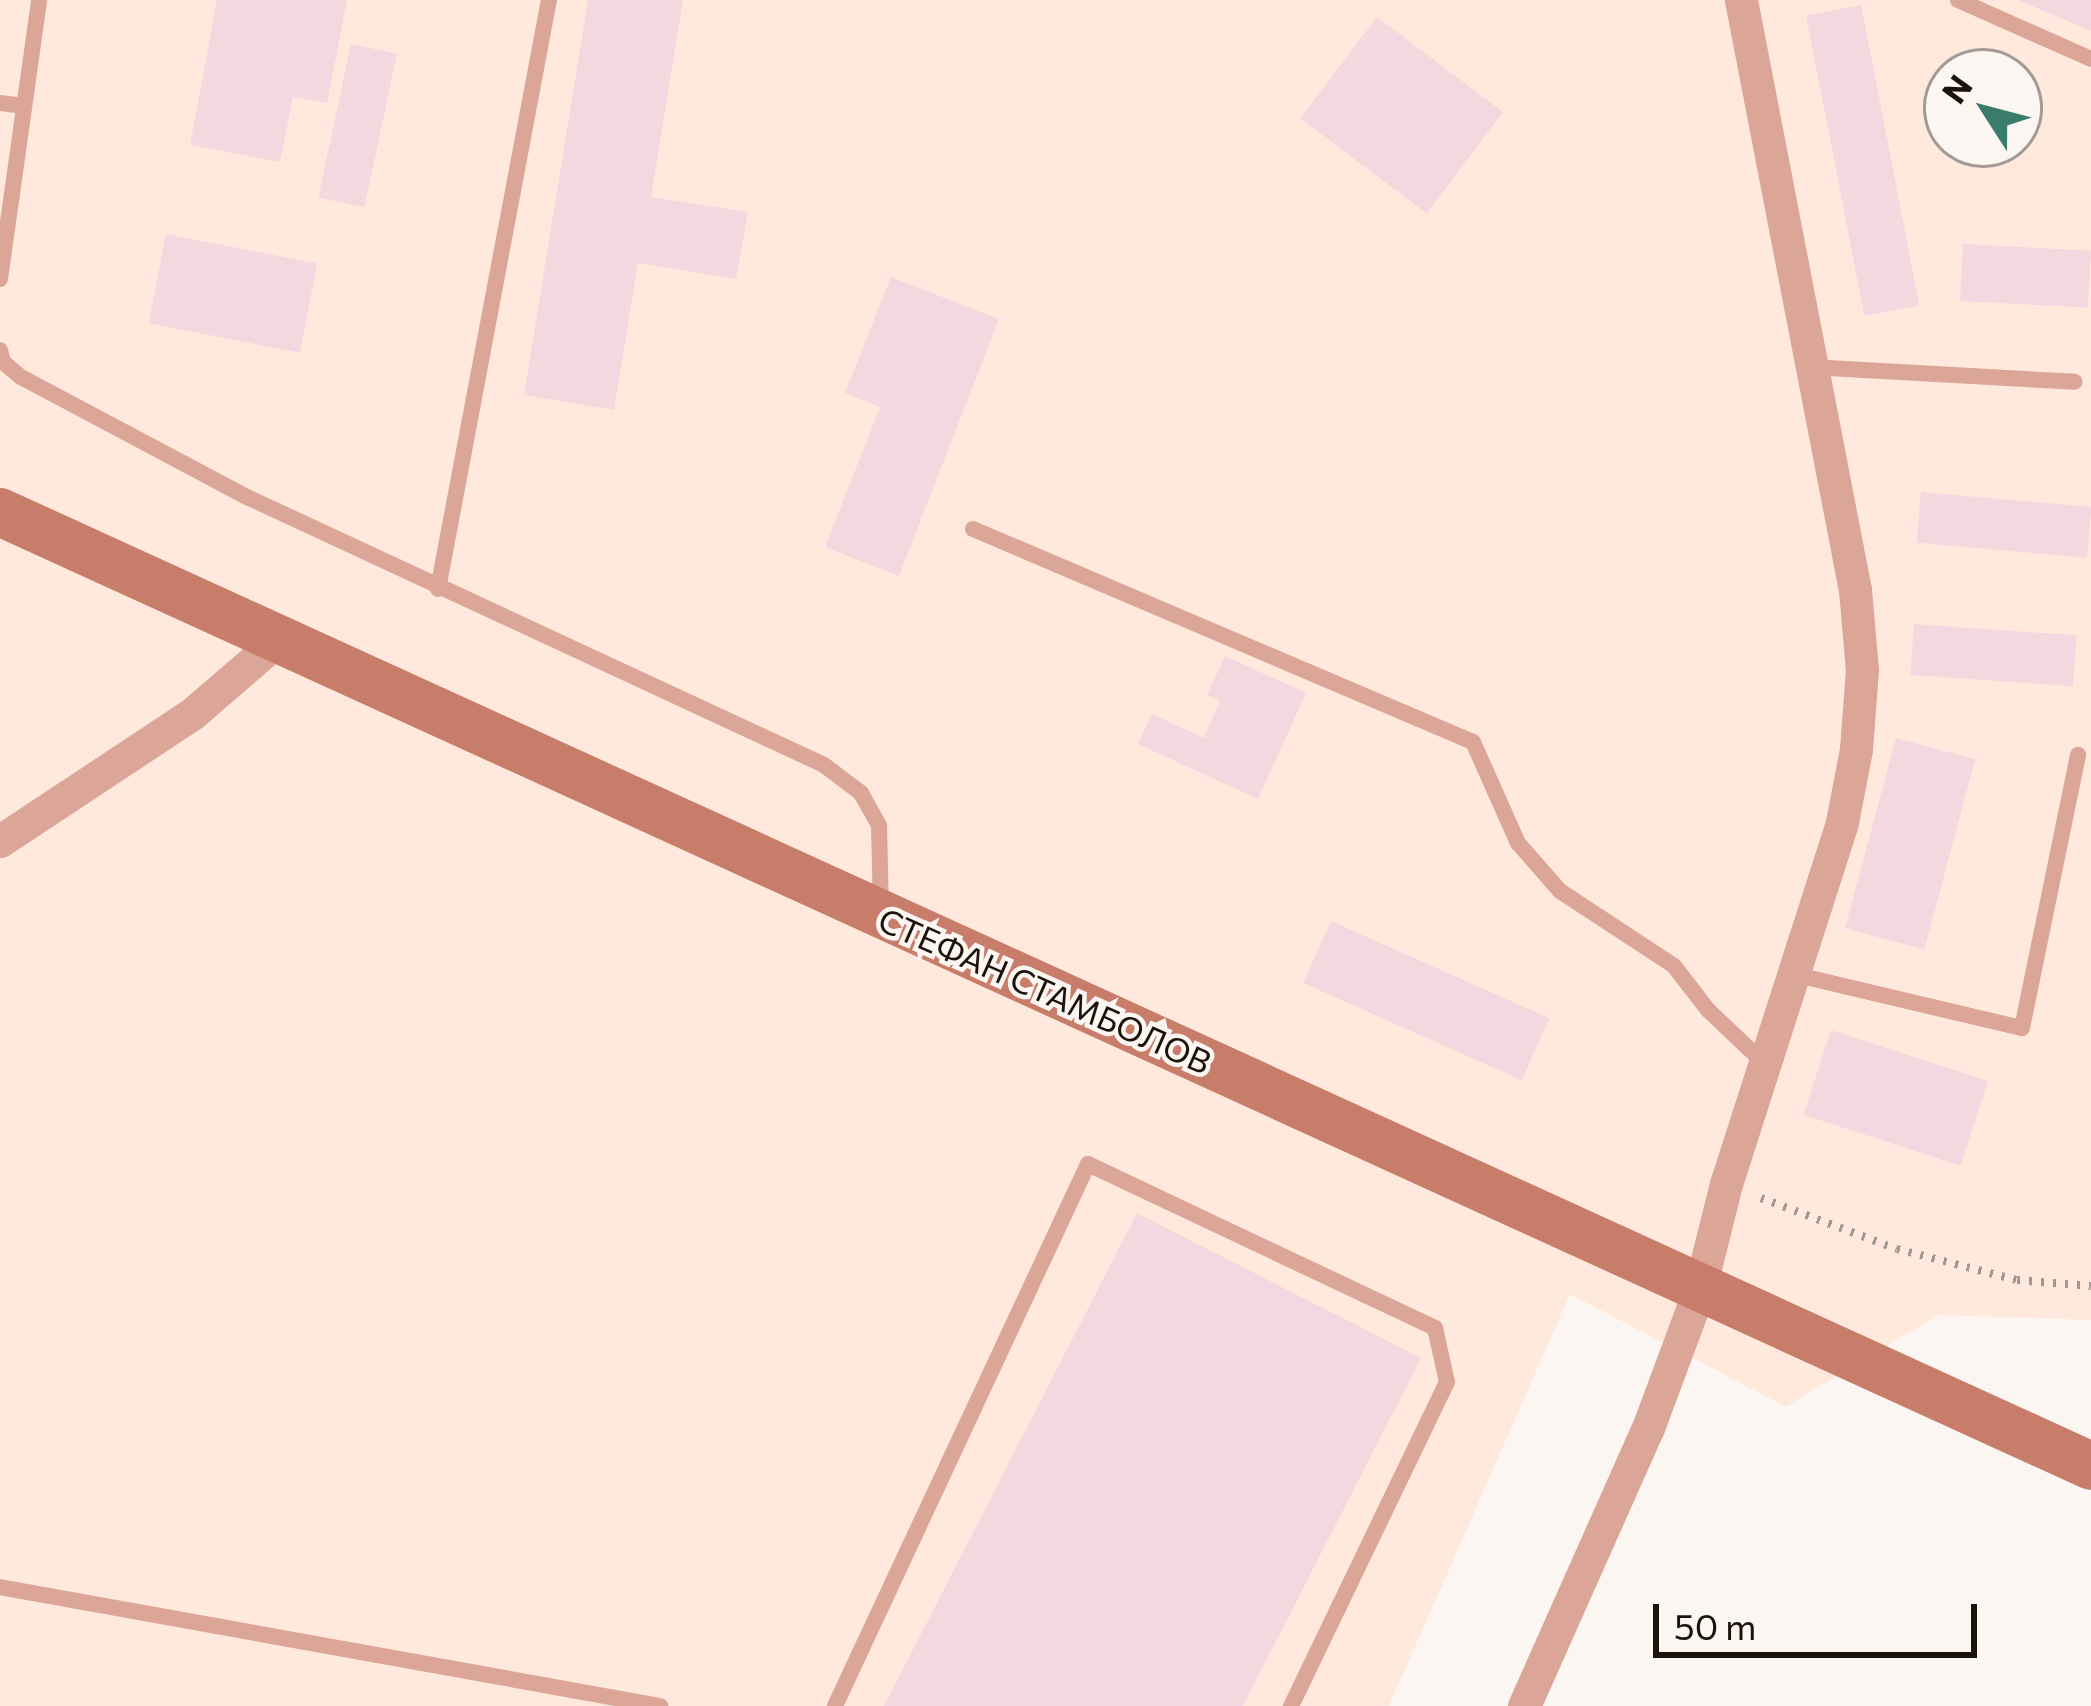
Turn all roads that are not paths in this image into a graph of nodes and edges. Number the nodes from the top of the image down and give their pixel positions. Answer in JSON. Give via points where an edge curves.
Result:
{"nodes":[{"id":1,"x":39,"y":0,"type":"edge"},
{"id":2,"x":549,"y":0,"type":"edge"},
{"id":3,"x":1741,"y":0,"type":"edge"},
{"id":4,"x":1958,"y":0,"type":"edge"},
{"id":5,"x":2091,"y":58,"type":"edge"},
{"id":6,"x":0,"y":103,"type":"edge"},
{"id":7,"x":23,"y":106,"type":"junction"},
{"id":8,"x":0,"y":278,"type":"edge"},
{"id":9,"x":0,"y":350,"type":"edge"},
{"id":10,"x":1809,"y":368,"type":"junction"},
{"id":11,"x":2075,"y":382,"type":"dead end"},
{"id":12,"x":0,"y":512,"type":"edge"},
{"id":13,"x":973,"y":529,"type":"dead end"},
{"id":14,"x":438,"y":589,"type":"junction"},
{"id":15,"x":279,"y":639,"type":"junction"},
{"id":16,"x":2078,"y":754,"type":"dead end"},
{"id":17,"x":0,"y":841,"type":"edge"},
{"id":18,"x":881,"y":915,"type":"junction"},
{"id":19,"x":1793,"y":974,"type":"junction"},
{"id":20,"x":1763,"y":1062,"type":"junction"},
{"id":21,"x":1700,"y":1288,"type":"junction"},
{"id":22,"x":2091,"y":1466,"type":"edge"},
{"id":23,"x":0,"y":1587,"type":"edge"},
{"id":24,"x":660,"y":1706,"type":"edge"},
{"id":25,"x":835,"y":1706,"type":"edge"},
{"id":26,"x":1291,"y":1706,"type":"edge"},
{"id":27,"x":1524,"y":1706,"type":"edge"}],
"edges":[{"from":1,"to":7,"type":"lane"},
{"from":2,"to":14,"type":"lane"},
{"from":3,"to":10,"type":"street"},
{"from":4,"to":5,"type":"lane"},
{"from":6,"to":7,"type":"lane"},
{"from":7,"to":8,"type":"lane"},
{"from":9,"to":14,"type":"lane","via":[[21,377],[69,406]]},
{"from":10,"to":11,"type":"lane"},
{"from":10,"to":19,"type":"street","via":[[1855,590],[1862,670],[1842,822]]},
{"from":12,"to":15,"type":"street","name":"СТЕФАН СТАМБОЛОВ"},
{"from":13,"to":20,"type":"lane","via":[[1474,742],[1532,859],[1560,890],[1673,966]]},
{"from":14,"to":18,"type":"lane","via":[[824,765],[862,793],[879,826]]},
{"from":15,"to":17,"type":"street","via":[[192,714]]},
{"from":15,"to":18,"type":"street","name":"СТЕФАН СТАМБОЛОВ"},
{"from":16,"to":19,"type":"lane","via":[[2021,1028]]},
{"from":18,"to":21,"type":"street","name":"СТЕФАН СТАМБОЛОВ"},
{"from":19,"to":20,"type":"street"},
{"from":20,"to":21,"type":"street"},
{"from":21,"to":22,"type":"street","name":"СТЕФАН СТАМБОЛОВ"},
{"from":21,"to":27,"type":"street","via":[[1648,1428]]},
{"from":23,"to":24,"type":"lane"},
{"from":25,"to":26,"type":"lane","via":[[1088,1164],[1436,1328],[1447,1382]]}]}
